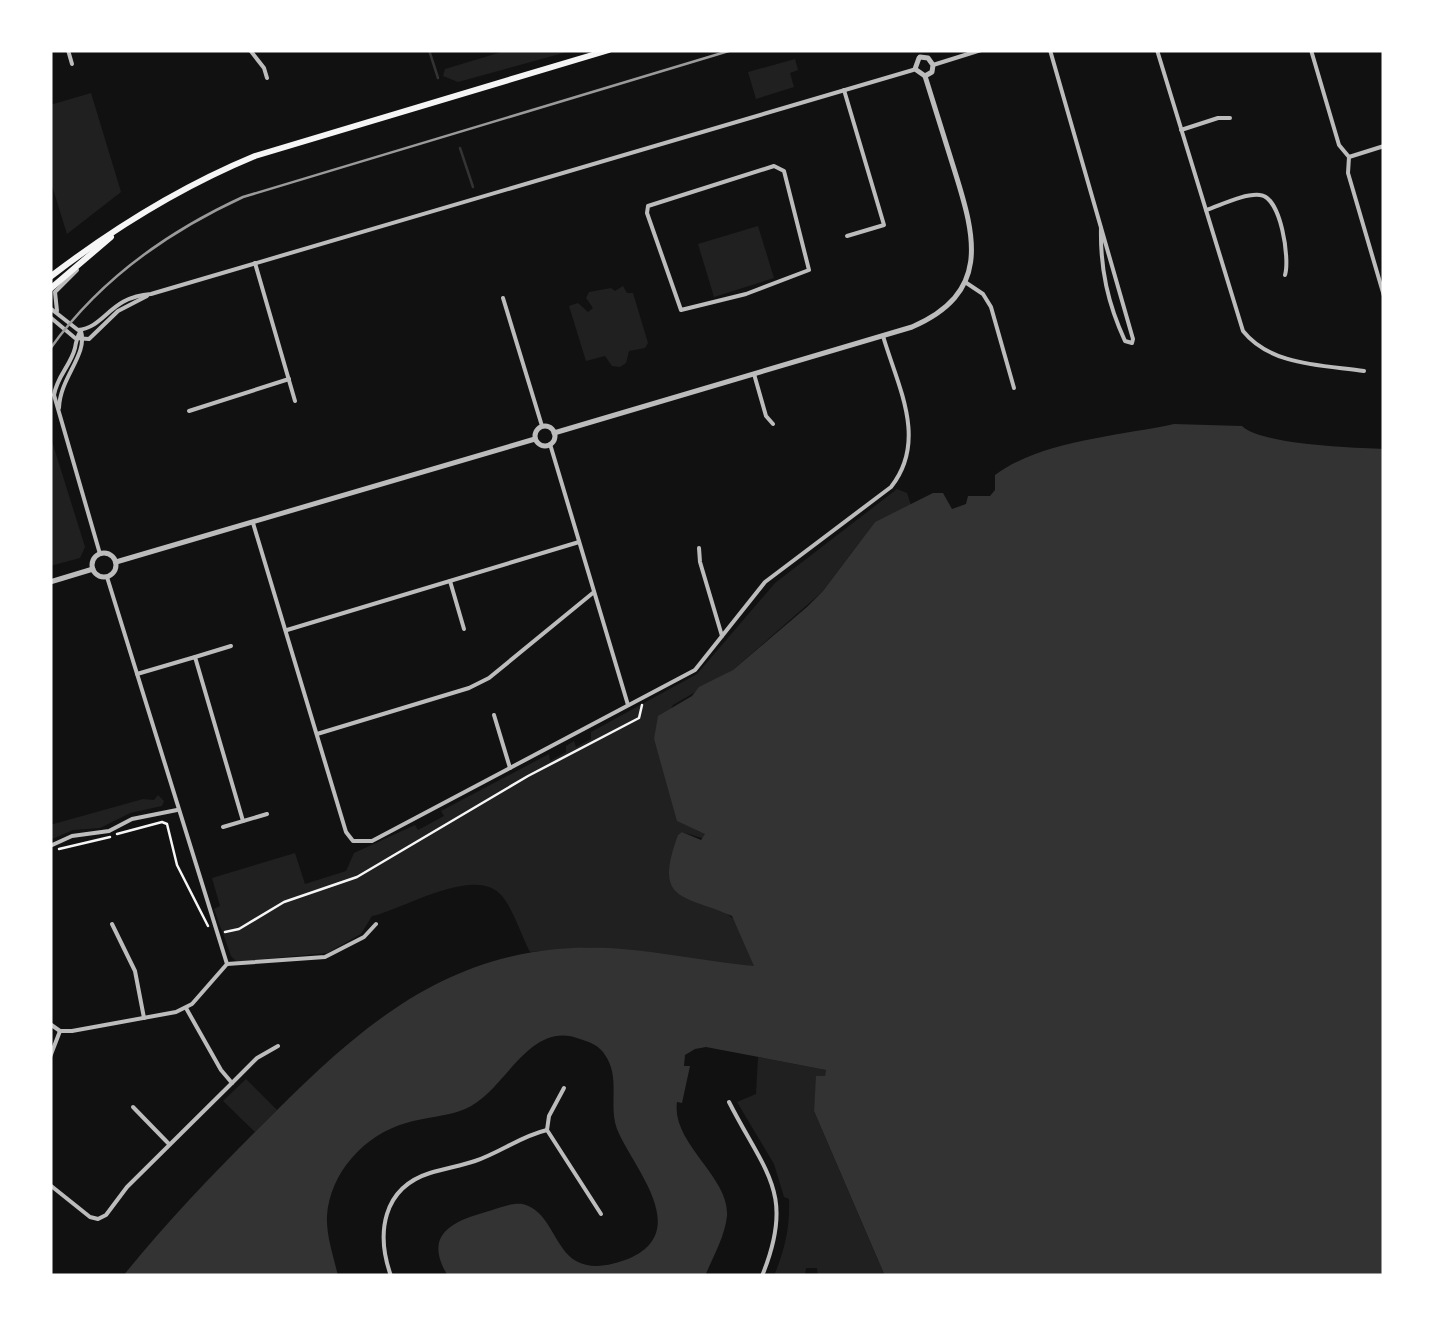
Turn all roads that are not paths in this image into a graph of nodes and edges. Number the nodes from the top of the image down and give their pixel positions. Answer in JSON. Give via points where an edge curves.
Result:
{"nodes":[{"id":1,"x":68,"y":50,"type":"edge"},
{"id":2,"x":250,"y":50,"type":"edge"},
{"id":3,"x":609,"y":50,"type":"edge"},
{"id":4,"x":981,"y":50,"type":"edge"},
{"id":5,"x":1050,"y":50,"type":"edge"},
{"id":6,"x":1157,"y":50,"type":"edge"},
{"id":7,"x":1311,"y":50,"type":"edge"},
{"id":8,"x":919,"y":54,"type":"edge"},
{"id":9,"x":72,"y":64,"type":"dead end"},
{"id":10,"x":933,"y":65,"type":"junction"},
{"id":11,"x":915,"y":69,"type":"junction"},
{"id":12,"x":926,"y":76,"type":"junction"},
{"id":13,"x":266,"y":78,"type":"dead end"},
{"id":14,"x":844,"y":90,"type":"junction"},
{"id":15,"x":1230,"y":118,"type":"dead end"},
{"id":16,"x":1181,"y":130,"type":"junction"},
{"id":17,"x":1384,"y":146,"type":"edge"},
{"id":18,"x":1349,"y":157,"type":"junction"},
{"id":19,"x":780,"y":167,"type":"joint"},
{"id":20,"x":1206,"y":210,"type":"junction"},
{"id":21,"x":123,"y":226,"type":"junction"},
{"id":22,"x":1101,"y":228,"type":"junction"},
{"id":23,"x":846,"y":236,"type":"dead end"},
{"id":24,"x":102,"y":246,"type":"junction"},
{"id":25,"x":256,"y":264,"type":"junction"},
{"id":26,"x":1285,"y":275,"type":"dead end"},
{"id":27,"x":50,"y":277,"type":"edge"},
{"id":28,"x":965,"y":282,"type":"junction"},
{"id":29,"x":50,"y":288,"type":"edge"},
{"id":30,"x":151,"y":294,"type":"junction"},
{"id":31,"x":1384,"y":296,"type":"edge"},
{"id":32,"x":503,"y":298,"type":"dead end"},
{"id":33,"x":50,"y":308,"type":"edge"},
{"id":34,"x":61,"y":316,"type":"junction"},
{"id":35,"x":50,"y":317,"type":"edge"},
{"id":36,"x":81,"y":330,"type":"junction"},
{"id":37,"x":883,"y":336,"type":"junction"},
{"id":38,"x":76,"y":338,"type":"junction"},
{"id":39,"x":83,"y":339,"type":"junction"},
{"id":40,"x":1364,"y":372,"type":"dead end"},
{"id":41,"x":754,"y":374,"type":"junction"},
{"id":42,"x":289,"y":379,"type":"junction"},
{"id":43,"x":1014,"y":388,"type":"dead end"},
{"id":44,"x":296,"y":401,"type":"dead end"},
{"id":45,"x":189,"y":411,"type":"dead end"},
{"id":46,"x":60,"y":418,"type":"junction"},
{"id":47,"x":773,"y":424,"type":"dead end"},
{"id":48,"x":542,"y":426,"type":"junction"},
{"id":49,"x":554,"y":433,"type":"junction"},
{"id":50,"x":536,"y":439,"type":"junction"},
{"id":51,"x":550,"y":444,"type":"junction"},
{"id":52,"x":253,"y":522,"type":"junction"},
{"id":53,"x":579,"y":542,"type":"junction"},
{"id":54,"x":700,"y":548,"type":"dead end"},
{"id":55,"x":100,"y":554,"type":"junction"},
{"id":56,"x":116,"y":562,"type":"junction"},
{"id":57,"x":93,"y":569,"type":"junction"},
{"id":58,"x":106,"y":576,"type":"junction"},
{"id":59,"x":450,"y":581,"type":"junction"},
{"id":60,"x":50,"y":582,"type":"edge"},
{"id":61,"x":594,"y":592,"type":"junction"},
{"id":62,"x":464,"y":629,"type":"dead end"},
{"id":63,"x":286,"y":631,"type":"junction"},
{"id":64,"x":722,"y":636,"type":"junction"},
{"id":65,"x":231,"y":646,"type":"dead end"},
{"id":66,"x":195,"y":657,"type":"junction"},
{"id":67,"x":137,"y":674,"type":"junction"},
{"id":68,"x":628,"y":706,"type":"junction"},
{"id":69,"x":494,"y":715,"type":"dead end"},
{"id":70,"x":317,"y":734,"type":"junction"},
{"id":71,"x":510,"y":768,"type":"junction"},
{"id":72,"x":177,"y":810,"type":"junction"},
{"id":73,"x":267,"y":814,"type":"dead end"},
{"id":74,"x":243,"y":820,"type":"junction"},
{"id":75,"x":222,"y":827,"type":"dead end"},
{"id":76,"x":51,"y":849,"type":"edge"},
{"id":77,"x":112,"y":924,"type":"dead end"},
{"id":78,"x":376,"y":924,"type":"dead end"},
{"id":79,"x":226,"y":964,"type":"junction"},
{"id":80,"x":186,"y":1008,"type":"junction"},
{"id":81,"x":144,"y":1018,"type":"junction"},
{"id":82,"x":50,"y":1024,"type":"edge"},
{"id":83,"x":60,"y":1031,"type":"junction"},
{"id":84,"x":278,"y":1046,"type":"dead end"},
{"id":85,"x":50,"y":1058,"type":"edge"},
{"id":86,"x":232,"y":1083,"type":"junction"},
{"id":87,"x":564,"y":1088,"type":"dead end"},
{"id":88,"x":729,"y":1102,"type":"dead end"},
{"id":89,"x":134,"y":1107,"type":"dead end"},
{"id":90,"x":547,"y":1130,"type":"junction"},
{"id":91,"x":170,"y":1144,"type":"junction"},
{"id":92,"x":50,"y":1185,"type":"edge"},
{"id":93,"x":601,"y":1214,"type":"dead end"},
{"id":94,"x":391,"y":1276,"type":"edge"},
{"id":95,"x":762,"y":1276,"type":"edge"}],
"edges":[{"from":1,"to":9,"type":"street"},
{"from":2,"to":13,"type":"street"},
{"from":3,"to":21,"type":"main road","via":[[255,156],[208,175]]},
{"from":4,"to":10,"type":"street"},
{"from":5,"to":22,"type":"street"},
{"from":6,"to":16,"type":"street"},
{"from":7,"to":18,"type":"street","via":[[1339,145]]},
{"from":8,"to":10,"type":"street"},
{"from":8,"to":11,"type":"street"},
{"from":10,"to":12,"type":"street"},
{"from":11,"to":12,"type":"street"},
{"from":11,"to":14,"type":"street"},
{"from":12,"to":28,"type":"street","via":[[971,225]]},
{"from":14,"to":23,"type":"street","via":[[884,225]]},
{"from":14,"to":25,"type":"street"},
{"from":15,"to":16,"type":"street"},
{"from":16,"to":20,"type":"street"},
{"from":17,"to":18,"type":"street"},
{"from":18,"to":31,"type":"street"},
{"from":19,"to":19,"type":"street","via":[[809,270],[680,310],[648,206]]},
{"from":20,"to":26,"type":"street","via":[[1268,197],[1287,252]]},
{"from":20,"to":40,"type":"street","via":[[1242,331],[1252,342],[1283,358]]},
{"from":21,"to":24,"type":"main road"},
{"from":21,"to":27,"type":"main road"},
{"from":22,"to":22,"type":"street","via":[[1133,339],[1128,344],[1111,314],[1100,264]]},
{"from":24,"to":29,"type":"main road"},
{"from":24,"to":34,"type":"street","via":[[57,289],[54,304]]},
{"from":25,"to":30,"type":"street"},
{"from":25,"to":42,"type":"street"},
{"from":28,"to":37,"type":"street","via":[[933,318]]},
{"from":28,"to":43,"type":"street","via":[[991,306]]},
{"from":30,"to":36,"type":"street","via":[[118,303]]},
{"from":30,"to":39,"type":"street"},
{"from":32,"to":48,"type":"street"},
{"from":33,"to":34,"type":"street"},
{"from":34,"to":36,"type":"street"},
{"from":35,"to":38,"type":"street"},
{"from":36,"to":38,"type":"street"},
{"from":36,"to":39,"type":"street"},
{"from":37,"to":41,"type":"street"},
{"from":37,"to":64,"type":"street","via":[[910,429],[904,470],[749,598]]},
{"from":38,"to":39,"type":"street"},
{"from":38,"to":46,"type":"street","via":[[55,388]]},
{"from":39,"to":46,"type":"street","via":[[62,387]]},
{"from":41,"to":47,"type":"street"},
{"from":41,"to":49,"type":"street"},
{"from":42,"to":44,"type":"street"},
{"from":42,"to":45,"type":"street"},
{"from":46,"to":55,"type":"street"},
{"from":48,"to":49,"type":"street"},
{"from":48,"to":50,"type":"street"},
{"from":49,"to":51,"type":"street"},
{"from":50,"to":51,"type":"street"},
{"from":50,"to":52,"type":"street"},
{"from":51,"to":53,"type":"street"},
{"from":52,"to":56,"type":"street"},
{"from":52,"to":63,"type":"street"},
{"from":53,"to":59,"type":"street"},
{"from":53,"to":61,"type":"street"},
{"from":54,"to":64,"type":"street"},
{"from":55,"to":56,"type":"street"},
{"from":55,"to":57,"type":"street"},
{"from":56,"to":58,"type":"street"},
{"from":57,"to":58,"type":"street"},
{"from":57,"to":60,"type":"street"},
{"from":58,"to":67,"type":"street"},
{"from":59,"to":62,"type":"street"},
{"from":59,"to":63,"type":"street"},
{"from":61,"to":68,"type":"street"},
{"from":61,"to":70,"type":"street","via":[[489,678]]},
{"from":63,"to":70,"type":"street"},
{"from":64,"to":68,"type":"street","via":[[695,670]]},
{"from":65,"to":66,"type":"street"},
{"from":66,"to":67,"type":"street"},
{"from":66,"to":74,"type":"street"},
{"from":67,"to":72,"type":"street"},
{"from":68,"to":71,"type":"street"},
{"from":69,"to":71,"type":"street"},
{"from":70,"to":71,"type":"street","via":[[353,841],[372,841]]},
{"from":72,"to":76,"type":"street","via":[[72,836]]},
{"from":72,"to":79,"type":"street"},
{"from":73,"to":74,"type":"street"},
{"from":74,"to":75,"type":"street"},
{"from":77,"to":81,"type":"street","via":[[135,971]]},
{"from":78,"to":79,"type":"street","via":[[325,957]]},
{"from":79,"to":80,"type":"street"},
{"from":80,"to":81,"type":"street"},
{"from":80,"to":86,"type":"street"},
{"from":81,"to":83,"type":"street"},
{"from":82,"to":83,"type":"street"},
{"from":83,"to":85,"type":"street"},
{"from":84,"to":86,"type":"street"},
{"from":86,"to":91,"type":"street"},
{"from":87,"to":90,"type":"street"},
{"from":88,"to":95,"type":"street","via":[[771,1176],[777,1201],[774,1246]]},
{"from":89,"to":91,"type":"street"},
{"from":90,"to":93,"type":"street"},
{"from":90,"to":94,"type":"street","via":[[405,1186],[384,1219]]},
{"from":91,"to":92,"type":"street","via":[[98,1218]]}]}
